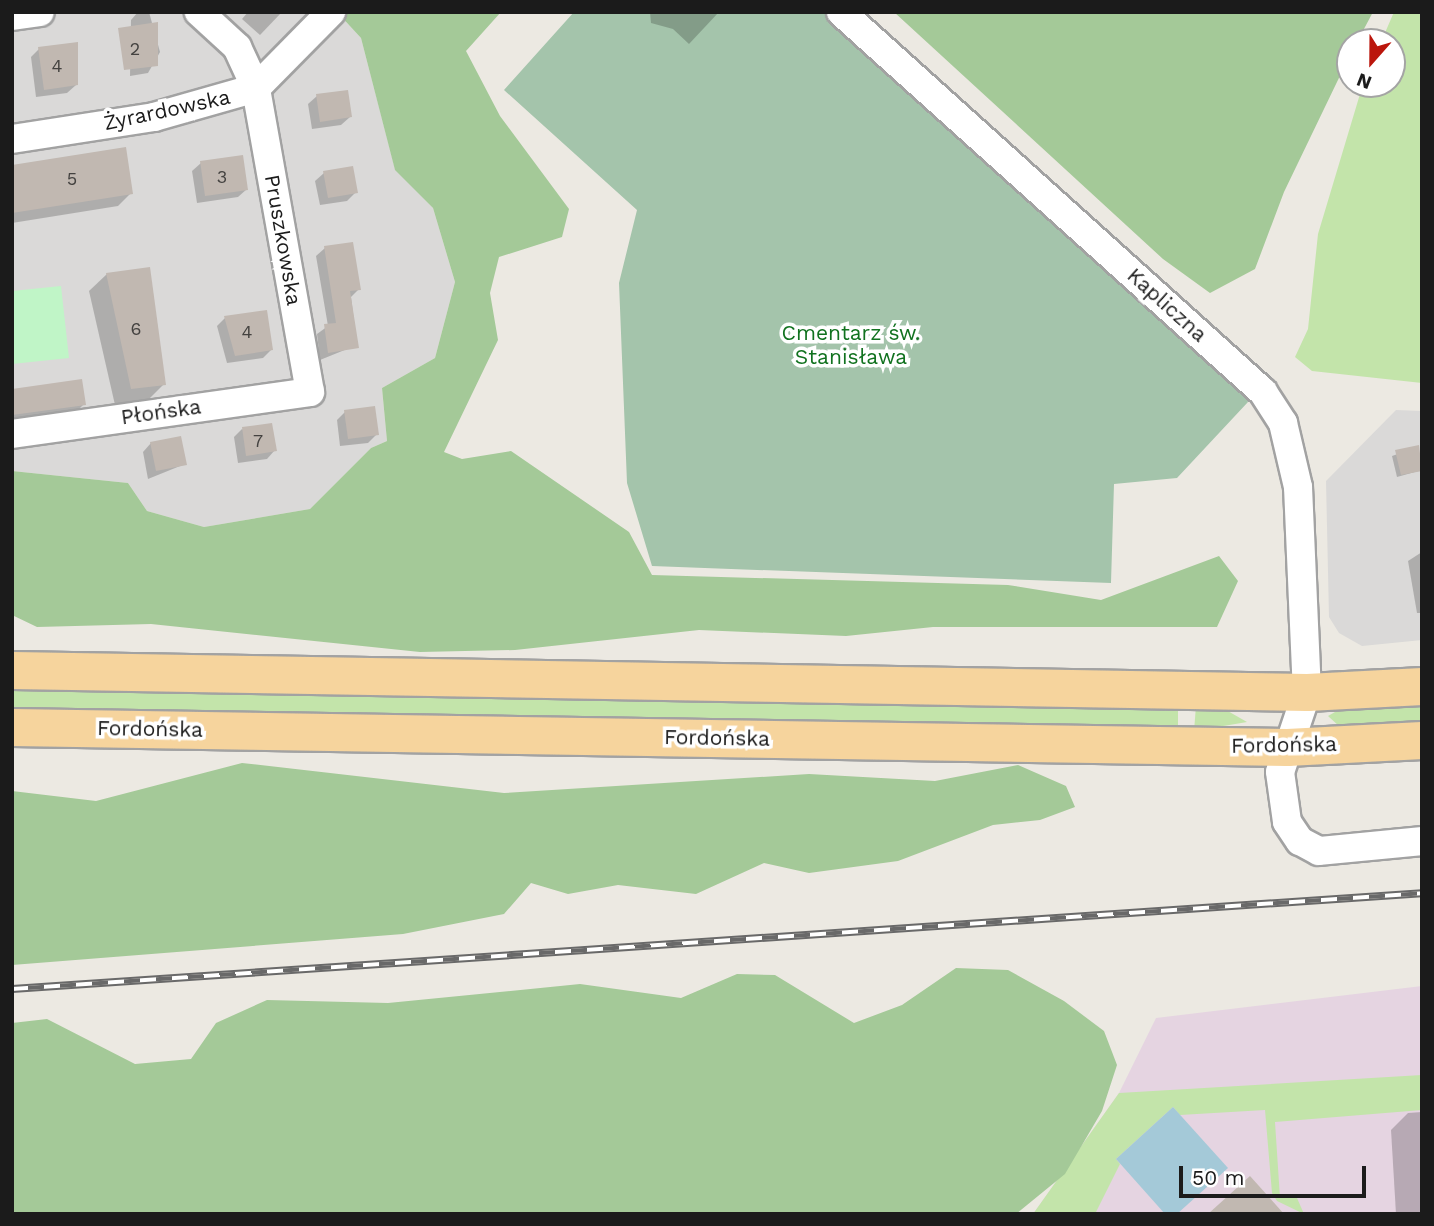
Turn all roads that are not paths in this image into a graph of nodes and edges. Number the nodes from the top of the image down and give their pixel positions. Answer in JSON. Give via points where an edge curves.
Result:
{"nodes":[{"id":1,"x":40,"y":12,"type":"edge"},
{"id":2,"x":200,"y":12,"type":"edge"},
{"id":3,"x":331,"y":12,"type":"edge"},
{"id":4,"x":841,"y":12,"type":"edge"},
{"id":5,"x":12,"y":16,"type":"edge"},
{"id":6,"x":256,"y":88,"type":"junction"},
{"id":7,"x":12,"y":139,"type":"edge"},
{"id":8,"x":310,"y":392,"type":"joint"},
{"id":9,"x":12,"y":434,"type":"edge"},
{"id":10,"x":12,"y":670,"type":"edge"},
{"id":11,"x":1422,"y":686,"type":"edge"},
{"id":12,"x":1307,"y":692,"type":"junction"},
{"id":13,"x":12,"y":727,"type":"edge"},
{"id":14,"x":1422,"y":740,"type":"edge"},
{"id":15,"x":1287,"y":747,"type":"junction"},
{"id":16,"x":1422,"y":841,"type":"edge"}],
"edges":[{"from":1,"to":5,"type":"street"},
{"from":2,"to":6,"type":"street","name":"Pruszkowska","via":[[237,47]]},
{"from":3,"to":6,"type":"street","name":"Żyrardowska"},
{"from":4,"to":12,"type":"street","name":"Kapliczna","via":[[1263,392],[1294,458]]},
{"from":6,"to":7,"type":"street","name":"Żyrardowska","via":[[154,117]]},
{"from":6,"to":8,"type":"street","name":"Pruszkowska"},
{"from":8,"to":9,"type":"street","name":"Płońska"},
{"from":10,"to":12,"type":"main road"},
{"from":11,"to":12,"type":"main road"},
{"from":12,"to":15,"type":"street"},
{"from":13,"to":15,"type":"main road","name":"Fordońska"},
{"from":14,"to":15,"type":"main road","name":"Fordońska"},
{"from":15,"to":16,"type":"street","via":[[1280,786],[1287,822],[1300,841],[1334,852]]}]}
